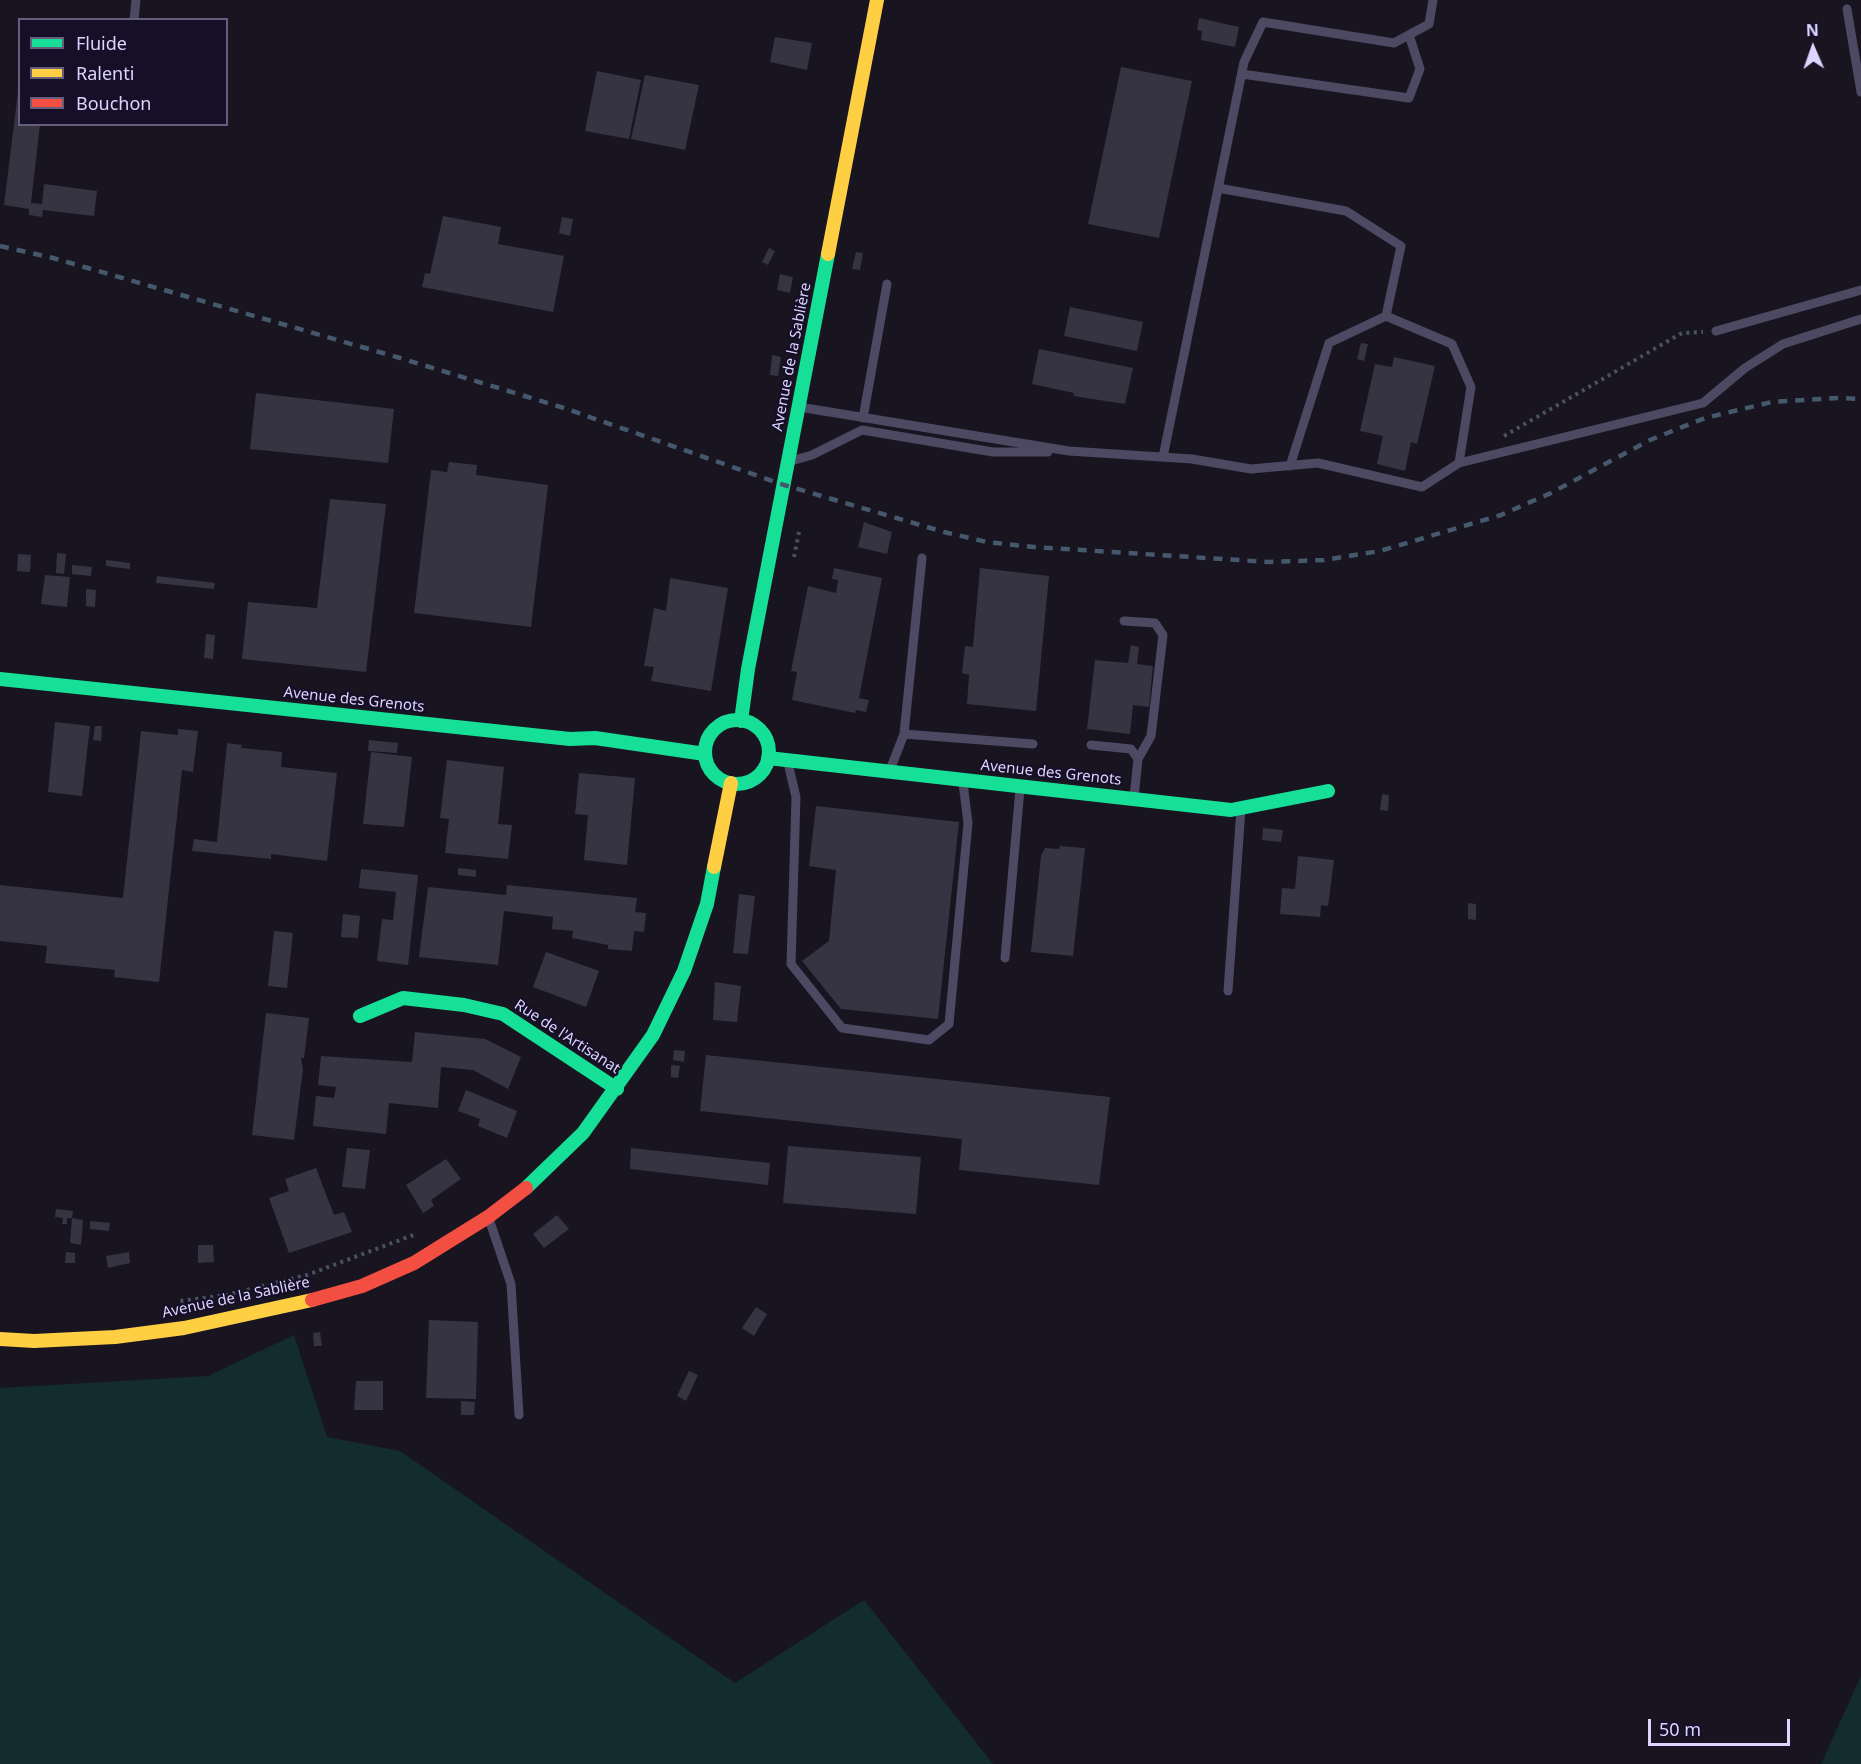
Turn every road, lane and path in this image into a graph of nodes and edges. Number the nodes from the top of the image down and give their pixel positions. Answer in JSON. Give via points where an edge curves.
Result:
{"nodes":[{"id":1,"x":136,"y":0,"type":"edge"},
{"id":2,"x":877,"y":0,"type":"edge"},
{"id":3,"x":1433,"y":0,"type":"edge"},
{"id":4,"x":1847,"y":9,"type":"dead end"},
{"id":5,"x":134,"y":18,"type":"edge"},
{"id":6,"x":1409,"y":35,"type":"junction"},
{"id":7,"x":1242,"y":74,"type":"junction"},
{"id":8,"x":1861,"y":92,"type":"edge"},
{"id":9,"x":1218,"y":189,"type":"junction"},
{"id":10,"x":887,"y":284,"type":"dead end"},
{"id":11,"x":1861,"y":290,"type":"edge"},
{"id":12,"x":1386,"y":315,"type":"junction"},
{"id":13,"x":1861,"y":319,"type":"edge"},
{"id":14,"x":1716,"y":330,"type":"joint"},
{"id":15,"x":799,"y":407,"type":"junction"},
{"id":16,"x":863,"y":418,"type":"junction"},
{"id":17,"x":1499,"y":439,"type":"dead end"},
{"id":18,"x":1069,"y":451,"type":"junction"},
{"id":19,"x":1162,"y":458,"type":"junction"},
{"id":20,"x":788,"y":461,"type":"junction"},
{"id":21,"x":1459,"y":463,"type":"junction"},
{"id":22,"x":1290,"y":466,"type":"junction"},
{"id":23,"x":922,"y":558,"type":"dead end"},
{"id":24,"x":1124,"y":621,"type":"dead end"},
{"id":25,"x":0,"y":679,"type":"edge"},
{"id":26,"x":741,"y":721,"type":"junction"},
{"id":27,"x":904,"y":734,"type":"junction"},
{"id":28,"x":1033,"y":744,"type":"dead end"},
{"id":29,"x":1091,"y":745,"type":"dead end"},
{"id":30,"x":705,"y":754,"type":"junction"},
{"id":31,"x":768,"y":758,"type":"junction"},
{"id":32,"x":1138,"y":759,"type":"junction"},
{"id":33,"x":787,"y":760,"type":"junction"},
{"id":34,"x":889,"y":772,"type":"junction"},
{"id":35,"x":963,"y":780,"type":"junction"},
{"id":36,"x":731,"y":783,"type":"junction"},
{"id":37,"x":1020,"y":787,"type":"junction"},
{"id":38,"x":1328,"y":791,"type":"dead end"},
{"id":39,"x":1133,"y":799,"type":"junction"},
{"id":40,"x":1241,"y":810,"type":"junction"},
{"id":41,"x":1005,"y":958,"type":"dead end"},
{"id":42,"x":1228,"y":991,"type":"dead end"},
{"id":43,"x":360,"y":1016,"type":"dead end"},
{"id":44,"x":617,"y":1089,"type":"junction"},
{"id":45,"x":488,"y":1217,"type":"junction"},
{"id":46,"x":427,"y":1229,"type":"dead end"},
{"id":47,"x":184,"y":1328,"type":"junction"},
{"id":48,"x":0,"y":1339,"type":"edge"},
{"id":49,"x":519,"y":1414,"type":"dead end"}],
"edges":[{"from":1,"to":5,"type":"lane"},
{"from":2,"to":15,"type":"main road","name":"Avenue de la Sablière"},
{"from":3,"to":6,"type":"lane","via":[[1429,24]]},
{"from":4,"to":8,"type":"lane"},
{"from":6,"to":7,"type":"lane","via":[[1394,44],[1263,22]]},
{"from":6,"to":7,"type":"lane","via":[[1420,69],[1409,98]]},
{"from":7,"to":9,"type":"lane"},
{"from":9,"to":12,"type":"lane","via":[[1346,212],[1401,246]]},
{"from":9,"to":19,"type":"lane"},
{"from":10,"to":16,"type":"lane"},
{"from":11,"to":14,"type":"lane"},
{"from":12,"to":21,"type":"lane","via":[[1452,344],[1471,387]]},
{"from":12,"to":22,"type":"lane","via":[[1329,343]]},
{"from":13,"to":21,"type":"lane","via":[[1783,344],[1702,403]]},
{"from":14,"to":17,"type":"path","via":[[1682,333]]},
{"from":15,"to":16,"type":"lane"},
{"from":15,"to":20,"type":"main road","name":"Avenue de la Sablière"},
{"from":16,"to":18,"type":"lane"},
{"from":18,"to":19,"type":"lane"},
{"from":18,"to":20,"type":"lane","via":[[993,452],[862,430]]},
{"from":19,"to":22,"type":"lane","via":[[1251,469]]},
{"from":20,"to":26,"type":"main road","name":"Avenue de la Sablière"},
{"from":21,"to":22,"type":"lane","via":[[1422,487],[1318,463]]},
{"from":23,"to":27,"type":"lane"},
{"from":24,"to":32,"type":"lane","via":[[1155,623],[1163,634],[1151,736]]},
{"from":25,"to":30,"type":"main road","name":"Avenue des Grenots","via":[[570,739],[594,738]]},
{"from":26,"to":30,"type":"main road","via":[[718,726],[710,735]]},
{"from":26,"to":31,"type":"main road","via":[[752,724],[764,735]]},
{"from":27,"to":28,"type":"lane"},
{"from":27,"to":34,"type":"lane"},
{"from":29,"to":32,"type":"lane","via":[[1131,749]]},
{"from":30,"to":36,"type":"main road","via":[[715,776]]},
{"from":31,"to":33,"type":"main road","name":"Avenue des Grenots"},
{"from":31,"to":36,"type":"main road","via":[[758,776],[742,784]]},
{"from":32,"to":39,"type":"lane"},
{"from":33,"to":34,"type":"main road","name":"Avenue des Grenots"},
{"from":33,"to":35,"type":"lane","via":[[796,797],[791,964],[842,1028],[929,1040],[949,1024],[968,824]]},
{"from":34,"to":35,"type":"main road","name":"Avenue des Grenots"},
{"from":35,"to":37,"type":"main road","name":"Avenue des Grenots"},
{"from":36,"to":44,"type":"main road","name":"Avenue de la Sablière","via":[[706,904],[684,971],[652,1035]]},
{"from":37,"to":39,"type":"main road","name":"Avenue des Grenots"},
{"from":37,"to":41,"type":"lane"},
{"from":38,"to":40,"type":"main road","name":"Avenue des Grenots"},
{"from":39,"to":40,"type":"main road","name":"Avenue des Grenots"},
{"from":40,"to":42,"type":"lane"},
{"from":43,"to":44,"type":"main road","name":"Rue de l'Artisanat","via":[[403,998],[502,1014]]},
{"from":44,"to":45,"type":"main road","name":"Avenue de la Sablière","via":[[583,1133],[537,1179]]},
{"from":45,"to":47,"type":"main road","name":"Avenue de la Sablière","via":[[414,1263],[362,1286],[285,1308]]},
{"from":45,"to":49,"type":"lane","via":[[511,1284]]},
{"from":46,"to":47,"type":"path","via":[[307,1275],[227,1295],[180,1301]]},
{"from":47,"to":48,"type":"main road","name":"Avenue de la Sablière","via":[[115,1337]]}]}
